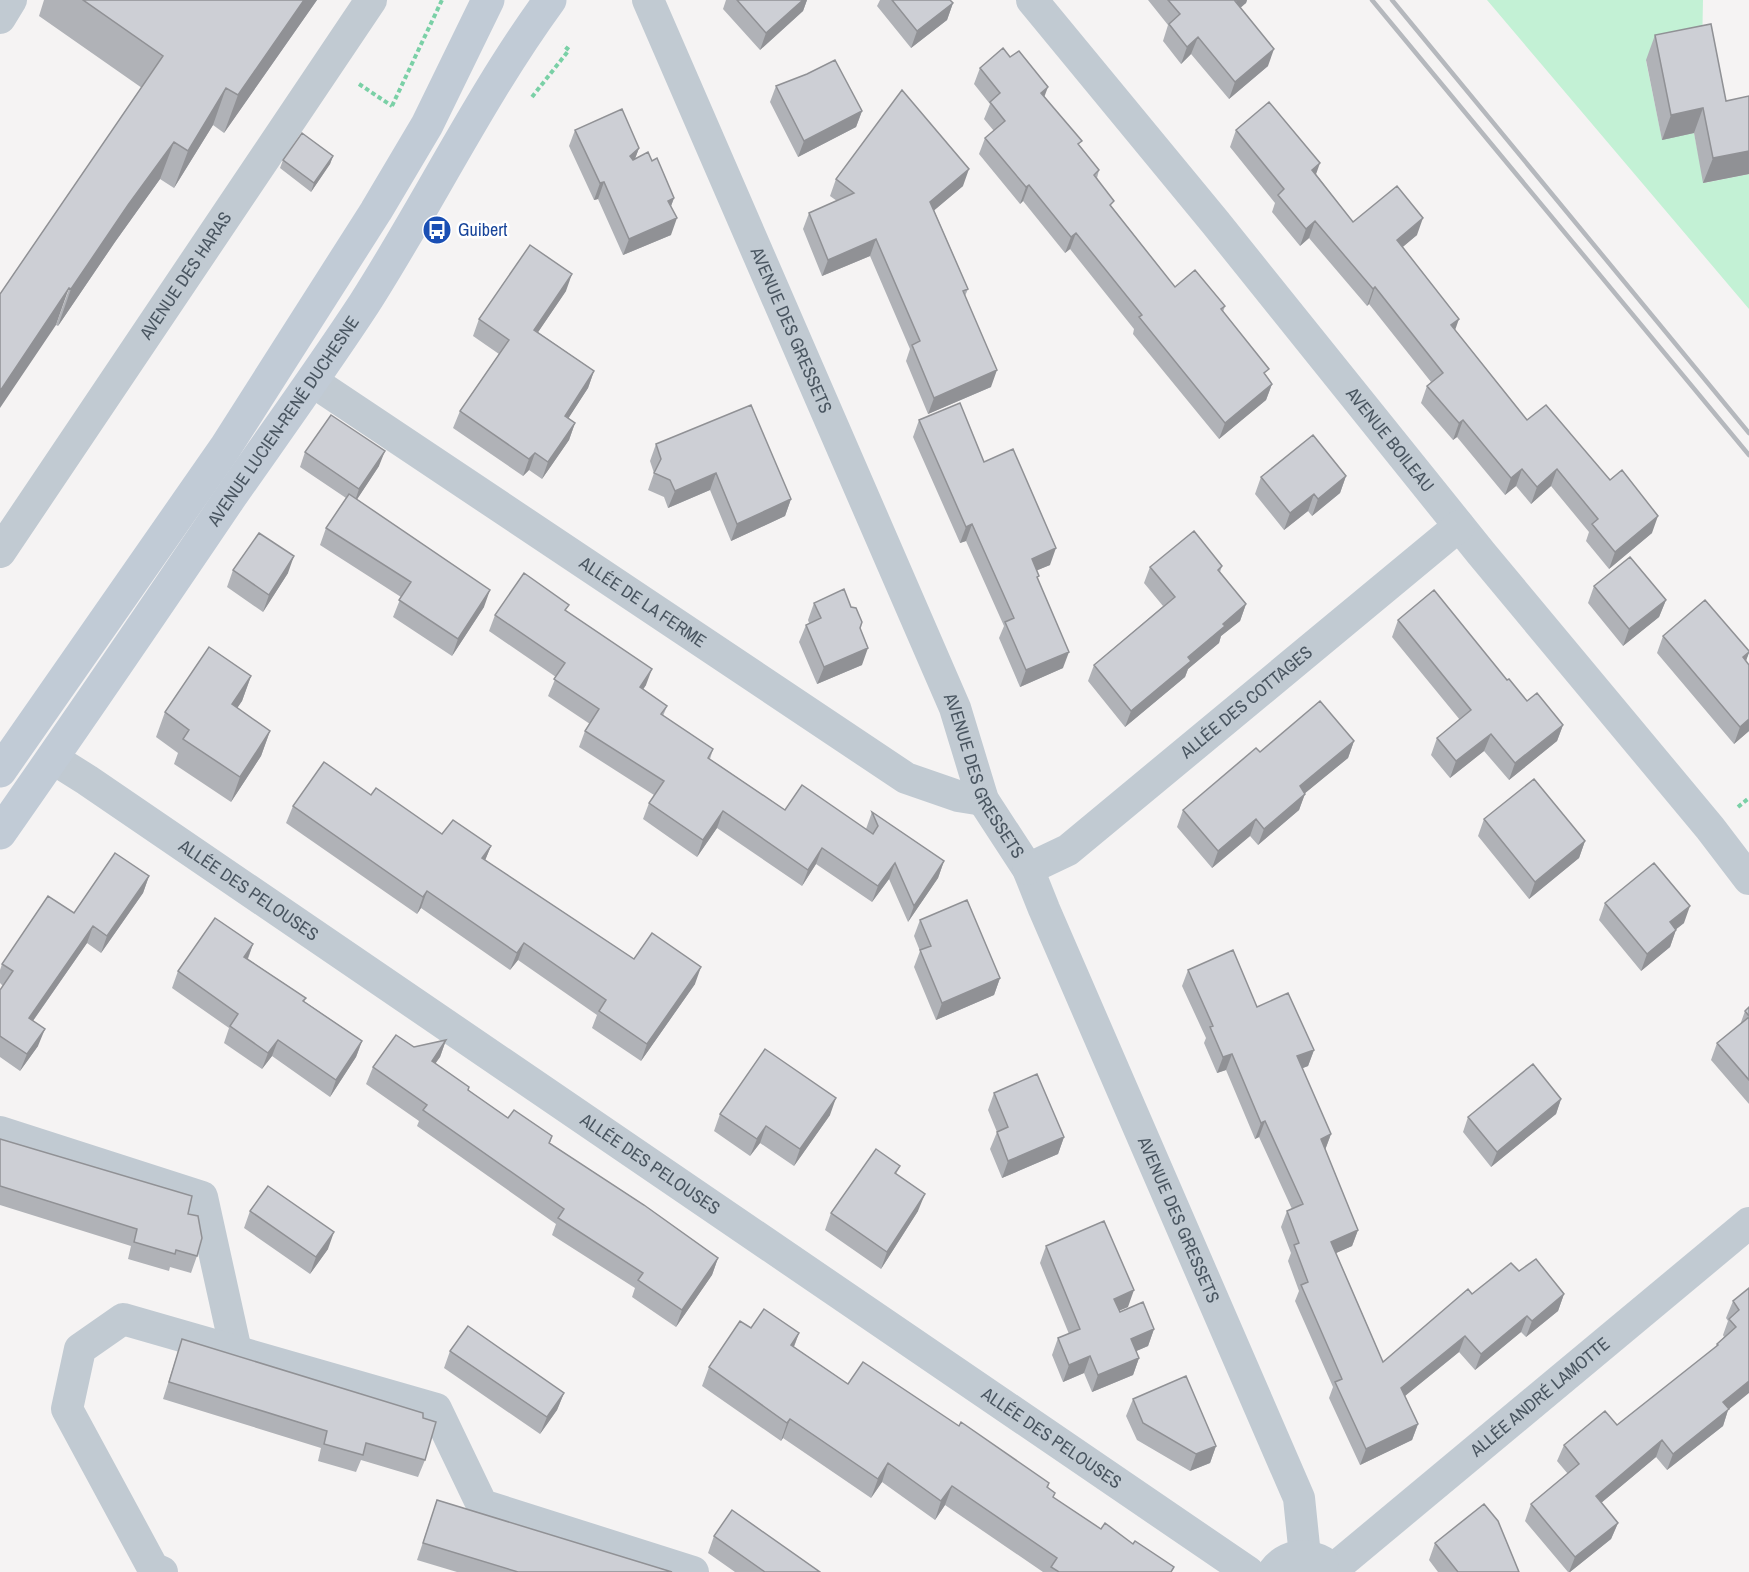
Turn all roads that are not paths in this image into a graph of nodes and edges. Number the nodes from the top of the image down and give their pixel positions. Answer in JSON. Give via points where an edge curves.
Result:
{"nodes":[{"id":1,"x":11,"y":0,"type":"edge"},
{"id":2,"x":371,"y":0,"type":"edge"},
{"id":3,"x":488,"y":0,"type":"edge"},
{"id":4,"x":550,"y":0,"type":"edge"},
{"id":5,"x":648,"y":0,"type":"edge"},
{"id":6,"x":1032,"y":0,"type":"edge"},
{"id":7,"x":0,"y":18,"type":"edge"},
{"id":8,"x":312,"y":381,"type":"junction"},
{"id":9,"x":1459,"y":526,"type":"junction"},
{"id":10,"x":0,"y":552,"type":"edge"},
{"id":11,"x":52,"y":758,"type":"junction"},
{"id":12,"x":0,"y":771,"type":"edge"},
{"id":13,"x":983,"y":800,"type":"junction"},
{"id":14,"x":0,"y":833,"type":"edge"},
{"id":15,"x":1028,"y":869,"type":"junction"},
{"id":16,"x":1749,"y":879,"type":"edge"},
{"id":17,"x":0,"y":1132,"type":"edge"},
{"id":18,"x":1749,"y":1223,"type":"edge"},
{"id":19,"x":236,"y":1351,"type":"junction"},
{"id":20,"x":1323,"y":1566,"type":"edge"},
{"id":21,"x":162,"y":1572,"type":"edge"},
{"id":22,"x":693,"y":1572,"type":"edge"},
{"id":23,"x":1248,"y":1572,"type":"edge"},
{"id":24,"x":1273,"y":1572,"type":"edge"}],
"edges":[{"from":1,"to":7,"type":"street"},
{"from":2,"to":10,"type":"street","name":"AVENUE DES HARAS"},
{"from":3,"to":12,"type":"main road","name":"AVENUE LUCIEN-RENÉ DUCHESNE","via":[[427,125],[376,211],[225,447]]},
{"from":4,"to":8,"type":"main road","name":"AVENUE LUCIEN-RENÉ DUCHESNE"},
{"from":5,"to":13,"type":"street","name":"AVENUE DES GRESSETS","via":[[955,708]]},
{"from":6,"to":9,"type":"street","name":"AVENUE BOILEAU"},
{"from":8,"to":11,"type":"main road","name":"AVENUE LUCIEN-RENÉ DUCHESNE"},
{"from":8,"to":13,"type":"street","name":"ALLÉE DE LA FERME","via":[[906,778],[958,796]]},
{"from":9,"to":15,"type":"street","name":"ALLÉE DES COTTAGES","via":[[1068,850]]},
{"from":9,"to":16,"type":"street","name":"AVENUE BOILEAU"},
{"from":11,"to":14,"type":"main road","name":"AVENUE LUCIEN-RENÉ DUCHESNE"},
{"from":11,"to":23,"type":"street","name":"ALLÉE DES PELOUSES"},
{"from":13,"to":15,"type":"street","name":"AVENUE DES GRESSETS"},
{"from":15,"to":20,"type":"street","name":"AVENUE DES GRESSETS","via":[[1299,1498]]},
{"from":17,"to":19,"type":"street","via":[[202,1197]]},
{"from":18,"to":20,"type":"street","name":"ALLÉE ANDRÉ LAMOTTE"},
{"from":19,"to":21,"type":"street","via":[[123,1319],[80,1349],[67,1408],[153,1569]]},
{"from":19,"to":22,"type":"street","via":[[436,1409],[482,1505]]},
{"from":20,"to":24,"type":"street","via":[[1295,1556]]}]}
